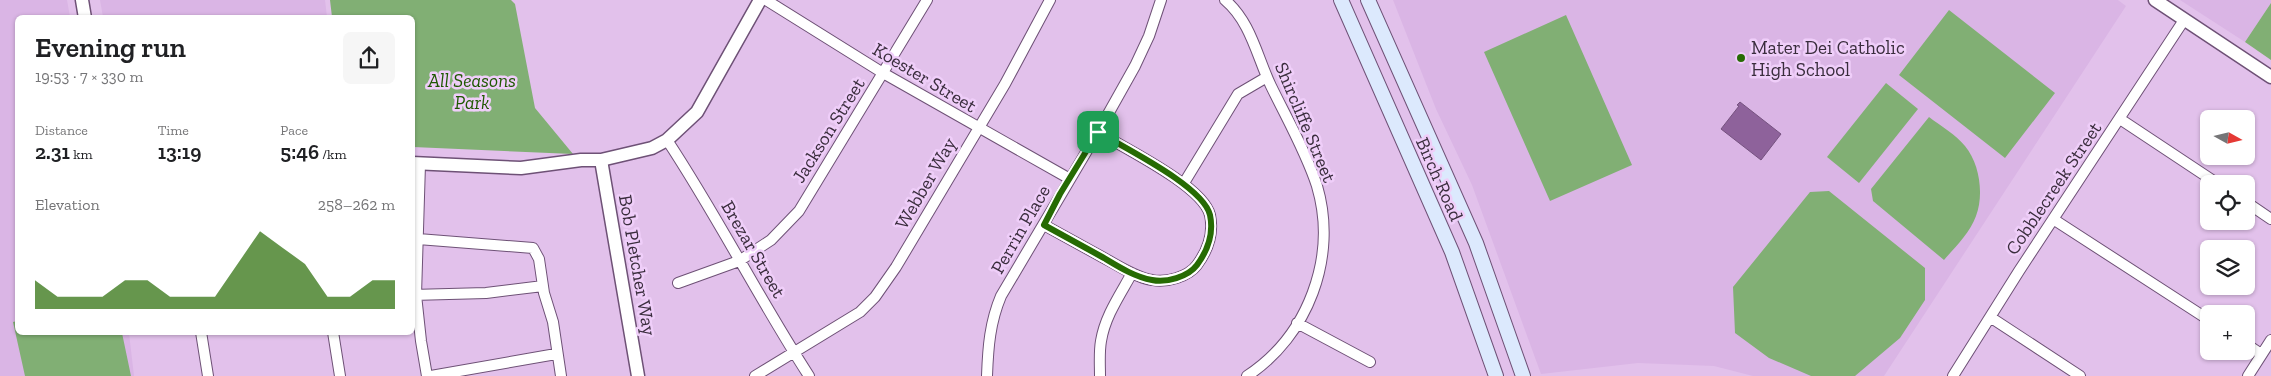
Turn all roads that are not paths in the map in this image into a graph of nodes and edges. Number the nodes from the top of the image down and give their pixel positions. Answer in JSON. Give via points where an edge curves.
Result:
{"nodes":[{"id":1,"x":82,"y":0,"type":"edge"},
{"id":2,"x":760,"y":0,"type":"edge"},
{"id":3,"x":766,"y":0,"type":"edge"},
{"id":4,"x":927,"y":0,"type":"edge"},
{"id":5,"x":1050,"y":0,"type":"edge"},
{"id":6,"x":1161,"y":0,"type":"edge"},
{"id":7,"x":1225,"y":0,"type":"edge"},
{"id":8,"x":1341,"y":0,"type":"edge"},
{"id":9,"x":1368,"y":0,"type":"edge"},
{"id":10,"x":2155,"y":0,"type":"edge"},
{"id":11,"x":84,"y":15,"type":"edge"},
{"id":12,"x":2184,"y":20,"type":"junction"},
{"id":13,"x":883,"y":73,"type":"junction"},
{"id":14,"x":1267,"y":77,"type":"junction"},
{"id":15,"x":2271,"y":77,"type":"edge"},
{"id":16,"x":2120,"y":119,"type":"junction"},
{"id":17,"x":978,"y":128,"type":"junction"},
{"id":18,"x":1098,"y":132,"type":"junction"},
{"id":19,"x":667,"y":140,"type":"junction"},
{"id":20,"x":601,"y":160,"type":"junction"},
{"id":21,"x":416,"y":164,"type":"edge"},
{"id":22,"x":2204,"y":175,"type":"edge"},
{"id":23,"x":1070,"y":179,"type":"junction"},
{"id":24,"x":1184,"y":183,"type":"junction"},
{"id":25,"x":2255,"y":208,"type":"edge"},
{"id":26,"x":2053,"y":219,"type":"junction"},
{"id":27,"x":2271,"y":219,"type":"edge"},
{"id":28,"x":1044,"y":225,"type":"junction"},
{"id":29,"x":418,"y":239,"type":"junction"},
{"id":30,"x":739,"y":261,"type":"junction"},
{"id":31,"x":1132,"y":274,"type":"junction"},
{"id":32,"x":415,"y":281,"type":"edge"},
{"id":33,"x":678,"y":283,"type":"dead end"},
{"id":34,"x":543,"y":286,"type":"junction"},
{"id":35,"x":415,"y":295,"type":"edge"},
{"id":36,"x":415,"y":302,"type":"edge"},
{"id":37,"x":2200,"y":314,"type":"edge"},
{"id":38,"x":1990,"y":317,"type":"junction"},
{"id":39,"x":1297,"y":324,"type":"junction"},
{"id":40,"x":201,"y":335,"type":"edge"},
{"id":41,"x":333,"y":335,"type":"edge"},
{"id":42,"x":2271,"y":340,"type":"edge"},
{"id":43,"x":2255,"y":350,"type":"edge"},
{"id":44,"x":795,"y":353,"type":"junction"},
{"id":45,"x":556,"y":354,"type":"junction"},
{"id":46,"x":2261,"y":354,"type":"junction"},
{"id":47,"x":1370,"y":362,"type":"dead end"},
{"id":48,"x":208,"y":376,"type":"edge"},
{"id":49,"x":340,"y":376,"type":"edge"},
{"id":50,"x":427,"y":376,"type":"edge"},
{"id":51,"x":431,"y":376,"type":"edge"},
{"id":52,"x":561,"y":376,"type":"edge"},
{"id":53,"x":638,"y":376,"type":"edge"},
{"id":54,"x":755,"y":376,"type":"edge"},
{"id":55,"x":809,"y":376,"type":"edge"},
{"id":56,"x":987,"y":376,"type":"edge"},
{"id":57,"x":1100,"y":376,"type":"edge"},
{"id":58,"x":1247,"y":376,"type":"edge"},
{"id":59,"x":1496,"y":376,"type":"edge"},
{"id":60,"x":1523,"y":376,"type":"edge"},
{"id":61,"x":1953,"y":376,"type":"edge"},
{"id":62,"x":2080,"y":376,"type":"edge"},
{"id":63,"x":2248,"y":376,"type":"edge"}],
"edges":[{"from":1,"to":11,"type":"street"},
{"from":2,"to":19,"type":"street","via":[[697,112]]},
{"from":3,"to":13,"type":"street","name":"Koester Street"},
{"from":4,"to":13,"type":"street","name":"Jackson Street"},
{"from":5,"to":17,"type":"street","name":"Webber Way"},
{"from":6,"to":18,"type":"street","name":"Perrin Place","via":[[1138,60]]},
{"from":7,"to":14,"type":"street","name":"Shircliffe Street","via":[[1252,37]]},
{"from":8,"to":59,"type":"main road","name":"Birch Road","via":[[1452,252]]},
{"from":9,"to":60,"type":"main road","name":"Birch Road","via":[[1476,243]]},
{"from":10,"to":12,"type":"street"},
{"from":12,"to":15,"type":"street"},
{"from":12,"to":16,"type":"street","name":"Cobblecreek Street"},
{"from":13,"to":17,"type":"street","name":"Koester Street"},
{"from":13,"to":30,"type":"street","name":"Jackson Street","via":[[798,211],[771,240]]},
{"from":14,"to":24,"type":"street","via":[[1238,94]]},
{"from":14,"to":39,"type":"street","name":"Shircliffe Street","via":[[1312,171],[1322,208],[1323,248],[1318,279]]},
{"from":16,"to":22,"type":"street"},
{"from":16,"to":26,"type":"street","name":"Cobblecreek Street"},
{"from":17,"to":23,"type":"street","name":"Koester Street"},
{"from":17,"to":44,"type":"street","name":"Webber Way","via":[[900,261],[875,297],[860,312]]},
{"from":18,"to":23,"type":"street","name":"Perrin Place"},
{"from":18,"to":24,"type":"street"},
{"from":19,"to":20,"type":"street","via":[[629,155]]},
{"from":19,"to":30,"type":"street","name":"Brezar Street","via":[[706,200]]},
{"from":20,"to":21,"type":"street","via":[[521,168]]},
{"from":20,"to":53,"type":"street","name":"Bob Pletcher Way"},
{"from":21,"to":29,"type":"street"},
{"from":23,"to":28,"type":"street","name":"Perrin Place"},
{"from":24,"to":31,"type":"street","via":[[1210,214],[1211,236],[1207,251],[1195,267],[1166,281]]},
{"from":25,"to":27,"type":"street"},
{"from":26,"to":37,"type":"street"},
{"from":26,"to":38,"type":"street","name":"Cobblecreek Street"},
{"from":28,"to":31,"type":"street"},
{"from":28,"to":56,"type":"street","name":"Perrin Place","via":[[994,313],[988,342]]},
{"from":29,"to":32,"type":"street"},
{"from":29,"to":34,"type":"street","via":[[533,248],[539,259]]},
{"from":30,"to":33,"type":"street","name":"Jackson Street"},
{"from":30,"to":44,"type":"street","name":"Brezar Street"},
{"from":31,"to":57,"type":"street","via":[[1104,330]]},
{"from":34,"to":35,"type":"street","via":[[486,293]]},
{"from":34,"to":45,"type":"street","via":[[553,322]]},
{"from":36,"to":50,"type":"street"},
{"from":38,"to":61,"type":"street","name":"Cobblecreek Street"},
{"from":38,"to":62,"type":"street"},
{"from":39,"to":47,"type":"street"},
{"from":39,"to":58,"type":"street","via":[[1279,348]]},
{"from":40,"to":48,"type":"street"},
{"from":41,"to":49,"type":"street"},
{"from":42,"to":46,"type":"street"},
{"from":43,"to":46,"type":"street"},
{"from":44,"to":54,"type":"street","name":"Webber Way"},
{"from":44,"to":55,"type":"street","name":"Brezar Street"},
{"from":45,"to":51,"type":"street"},
{"from":45,"to":52,"type":"street"},
{"from":46,"to":63,"type":"street"}]}
